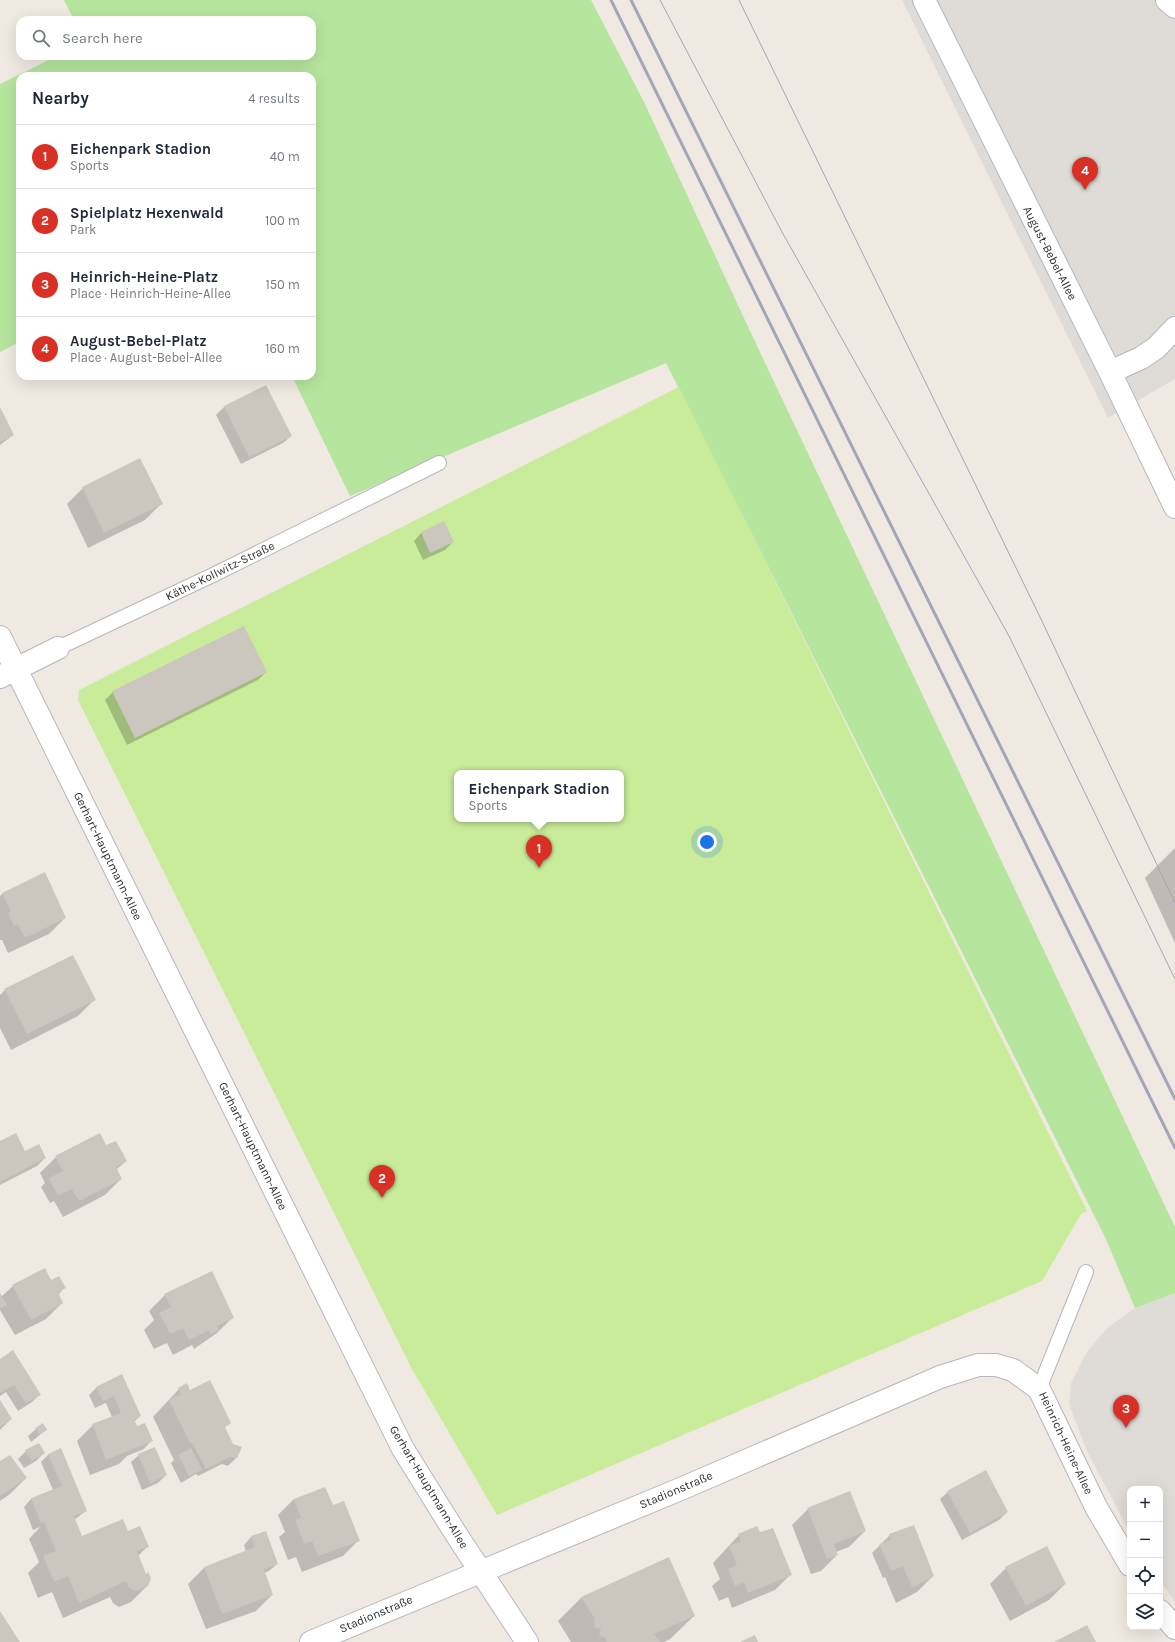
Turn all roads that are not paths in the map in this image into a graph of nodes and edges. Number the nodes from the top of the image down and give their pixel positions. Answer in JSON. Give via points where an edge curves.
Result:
{"nodes":[{"id":1,"x":924,"y":0,"type":"edge"},
{"id":2,"x":1167,"y":0,"type":"edge"},
{"id":3,"x":1175,"y":7,"type":"edge"},
{"id":4,"x":1175,"y":328,"type":"edge"},
{"id":5,"x":1110,"y":372,"type":"junction"},
{"id":6,"x":439,"y":463,"type":"dead end"},
{"id":7,"x":1175,"y":507,"type":"edge"},
{"id":8,"x":0,"y":637,"type":"edge"},
{"id":9,"x":58,"y":648,"type":"joint"},
{"id":10,"x":8,"y":673,"type":"edge"},
{"id":11,"x":1086,"y":1272,"type":"dead end"},
{"id":12,"x":1039,"y":1389,"type":"junction"},
{"id":13,"x":1127,"y":1560,"type":"edge"},
{"id":14,"x":480,"y":1571,"type":"junction"},
{"id":15,"x":1163,"y":1614,"type":"edge"},
{"id":16,"x":1175,"y":1628,"type":"edge"},
{"id":17,"x":311,"y":1642,"type":"edge"},
{"id":18,"x":528,"y":1642,"type":"edge"}],
"edges":[{"from":1,"to":5,"type":"street","name":"August-Bebel-Allee"},
{"from":2,"to":3,"type":"street"},
{"from":4,"to":5,"type":"street","via":[[1156,348]]},
{"from":5,"to":7,"type":"street","name":"August-Bebel-Allee"},
{"from":6,"to":9,"type":"lane","name":"Käthe-Kollwitz-Straße","via":[[213,575]]},
{"from":8,"to":10,"type":"street","name":"Gerhart-Hauptmann-Allee"},
{"from":9,"to":10,"type":"street","name":"Käthe-Kollwitz-Straße"},
{"from":10,"to":14,"type":"street","name":"Gerhart-Hauptmann-Allee","via":[[403,1449]]},
{"from":11,"to":12,"type":"lane","name":"Heinrich-Heine-Allee"},
{"from":12,"to":13,"type":"street","name":"Heinrich-Heine-Allee","via":[[1096,1507]]},
{"from":12,"to":14,"type":"street","name":"Stadionstraße","via":[[1013,1370],[996,1365],[978,1365],[940,1377],[683,1488]]},
{"from":14,"to":17,"type":"street","name":"Stadionstraße"},
{"from":14,"to":18,"type":"street","name":"Gerhart-Hauptmann-Allee"},
{"from":15,"to":16,"type":"street"}]}
